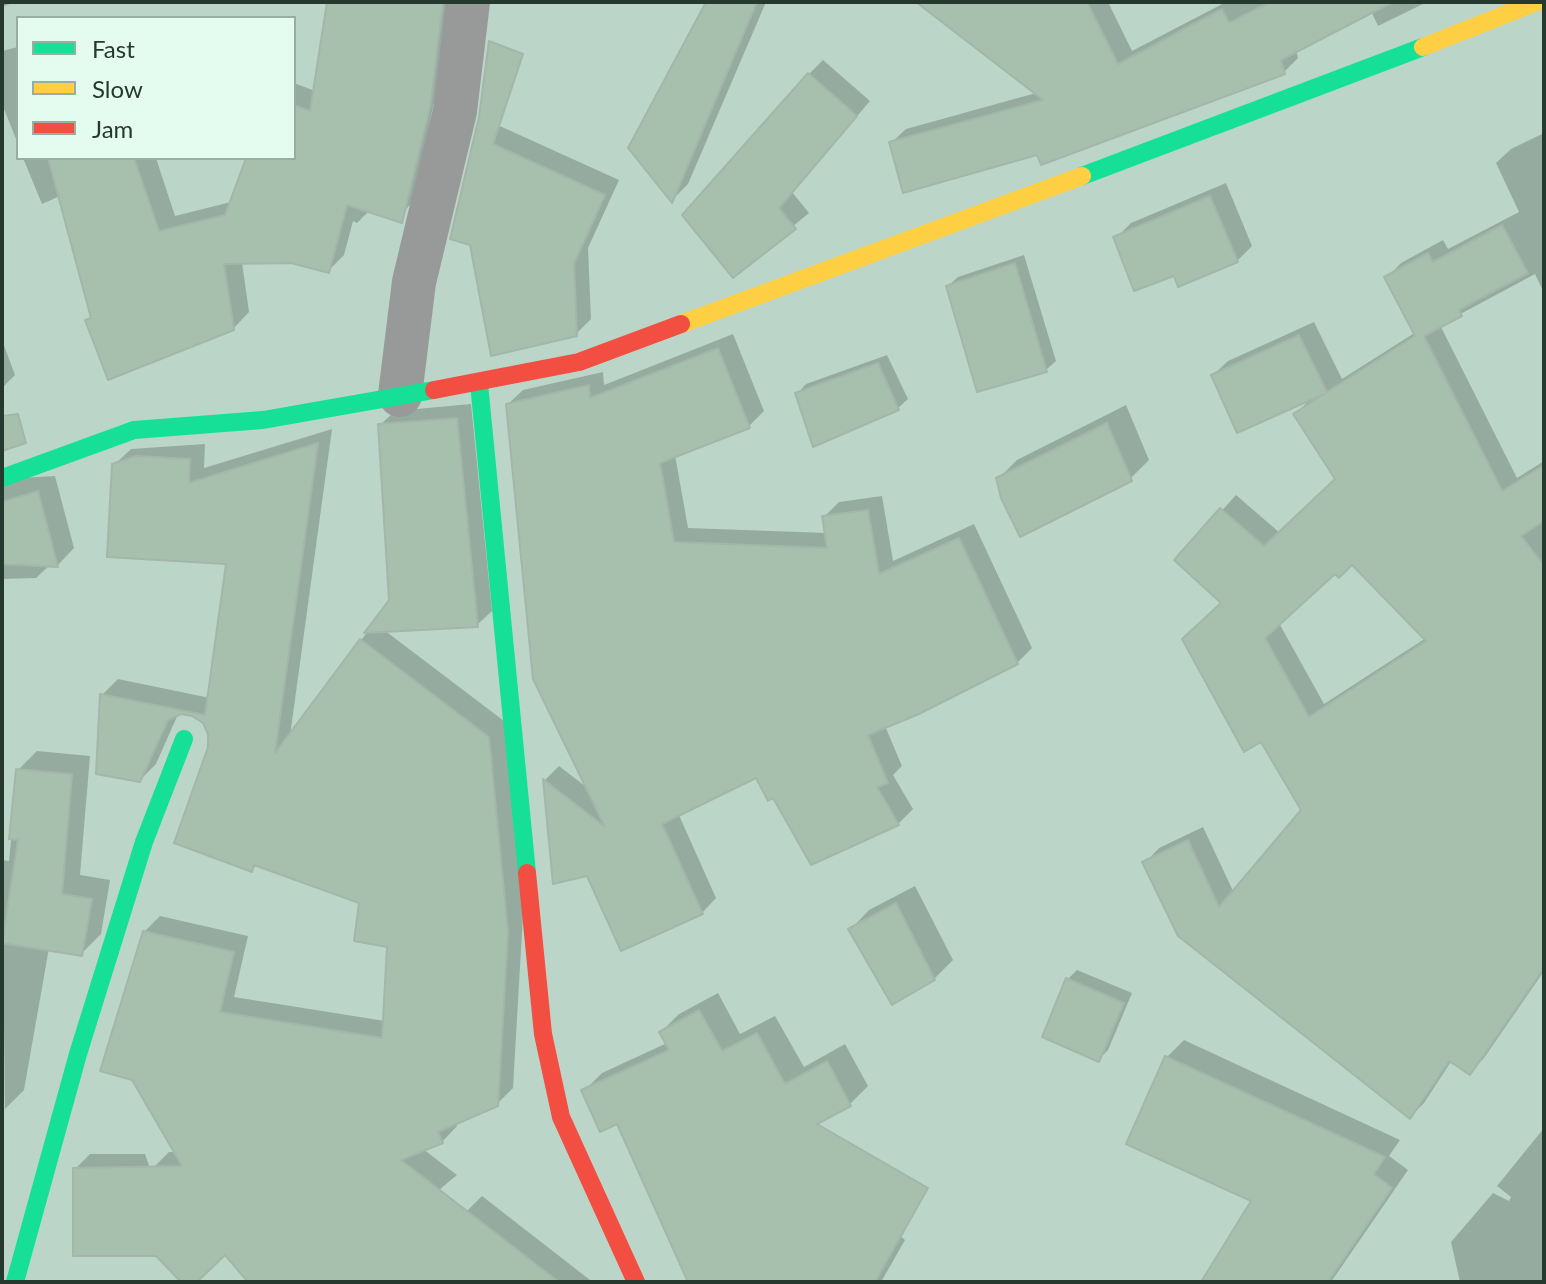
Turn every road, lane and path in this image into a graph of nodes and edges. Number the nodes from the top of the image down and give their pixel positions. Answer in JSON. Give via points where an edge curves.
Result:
{"nodes":[{"id":1,"x":468,"y":2,"type":"edge"},
{"id":2,"x":1537,"y":2,"type":"edge"},
{"id":3,"x":479,"y":384,"type":"junction"},
{"id":4,"x":400,"y":395,"type":"junction"},
{"id":5,"x":2,"y":478,"type":"edge"},
{"id":6,"x":184,"y":739,"type":"dead end"},
{"id":7,"x":15,"y":1282,"type":"edge"},
{"id":8,"x":636,"y":1282,"type":"edge"}],
"edges":[{"from":1,"to":4,"type":"street","via":[[455,111],[414,282]]},
{"from":2,"to":3,"type":"street","via":[[654,336],[579,362]]},
{"from":3,"to":4,"type":"street"},
{"from":3,"to":8,"type":"street","via":[[543,1034],[561,1117]]},
{"from":4,"to":5,"type":"street","via":[[263,420],[134,430]]},
{"from":6,"to":7,"type":"street","via":[[144,842],[78,1054]]}]}
